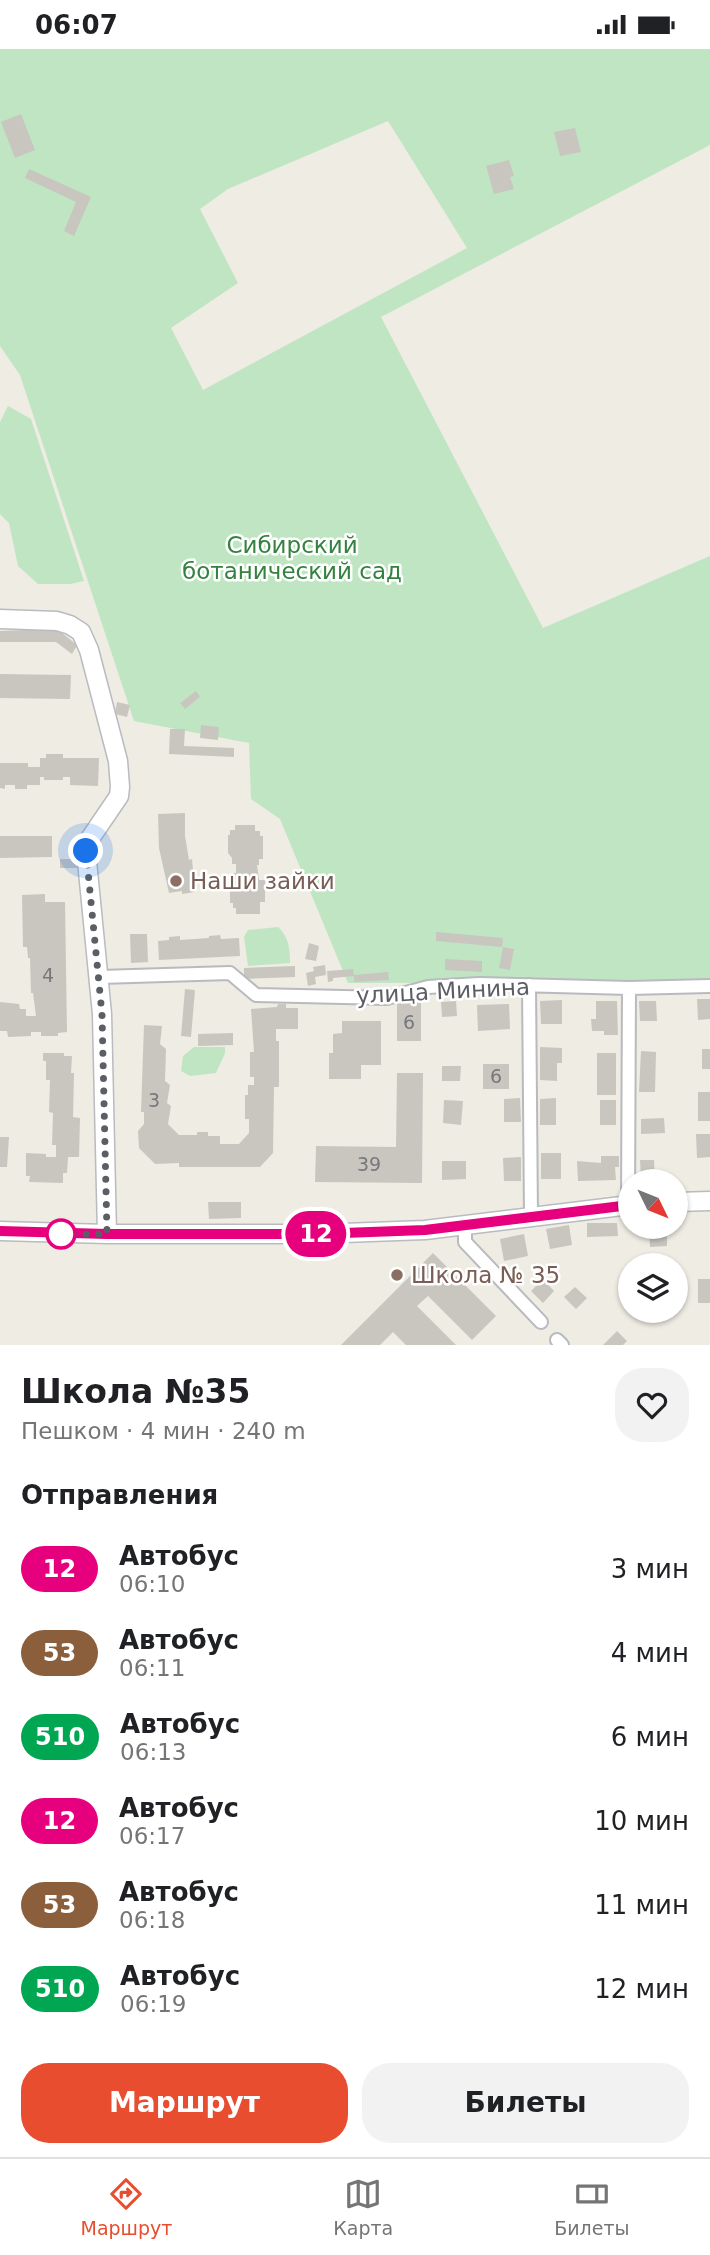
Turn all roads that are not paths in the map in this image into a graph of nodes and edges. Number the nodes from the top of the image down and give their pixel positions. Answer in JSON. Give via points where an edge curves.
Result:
{"nodes":[{"id":1,"x":0,"y":619,"type":"edge"},
{"id":2,"x":100,"y":977,"type":"junction"},
{"id":3,"x":529,"y":985,"type":"junction"},
{"id":4,"x":710,"y":986,"type":"edge"},
{"id":5,"x":629,"y":988,"type":"junction"},
{"id":6,"x":629,"y":1169,"type":"edge"},
{"id":7,"x":710,"y":1201,"type":"edge"},
{"id":8,"x":688,"y":1202,"type":"edge"},
{"id":9,"x":618,"y":1206,"type":"edge"},
{"id":10,"x":531,"y":1216,"type":"junction"},
{"id":11,"x":465,"y":1225,"type":"junction"},
{"id":12,"x":0,"y":1231,"type":"edge"},
{"id":13,"x":107,"y":1234,"type":"junction"},
{"id":14,"x":541,"y":1322,"type":"dead end"}],
"edges":[{"from":1,"to":2,"type":"street","via":[[70,625],[81,632],[94,666],[118,761],[120,787],[86,851]]},
{"from":2,"to":3,"type":"street","name":"улица Минина","via":[[230,973],[256,995],[387,998],[428,987]]},
{"from":2,"to":13,"type":"street"},
{"from":3,"to":5,"type":"street","name":"улица Минина"},
{"from":3,"to":10,"type":"street"},
{"from":4,"to":5,"type":"street","name":"улица Минина"},
{"from":5,"to":6,"type":"street"},
{"from":7,"to":8,"type":"street"},
{"from":9,"to":10,"type":"street"},
{"from":10,"to":11,"type":"street"},
{"from":11,"to":13,"type":"street","via":[[316,1234]]},
{"from":11,"to":14,"type":"street","via":[[465,1242]]},
{"from":12,"to":13,"type":"street"}]}
